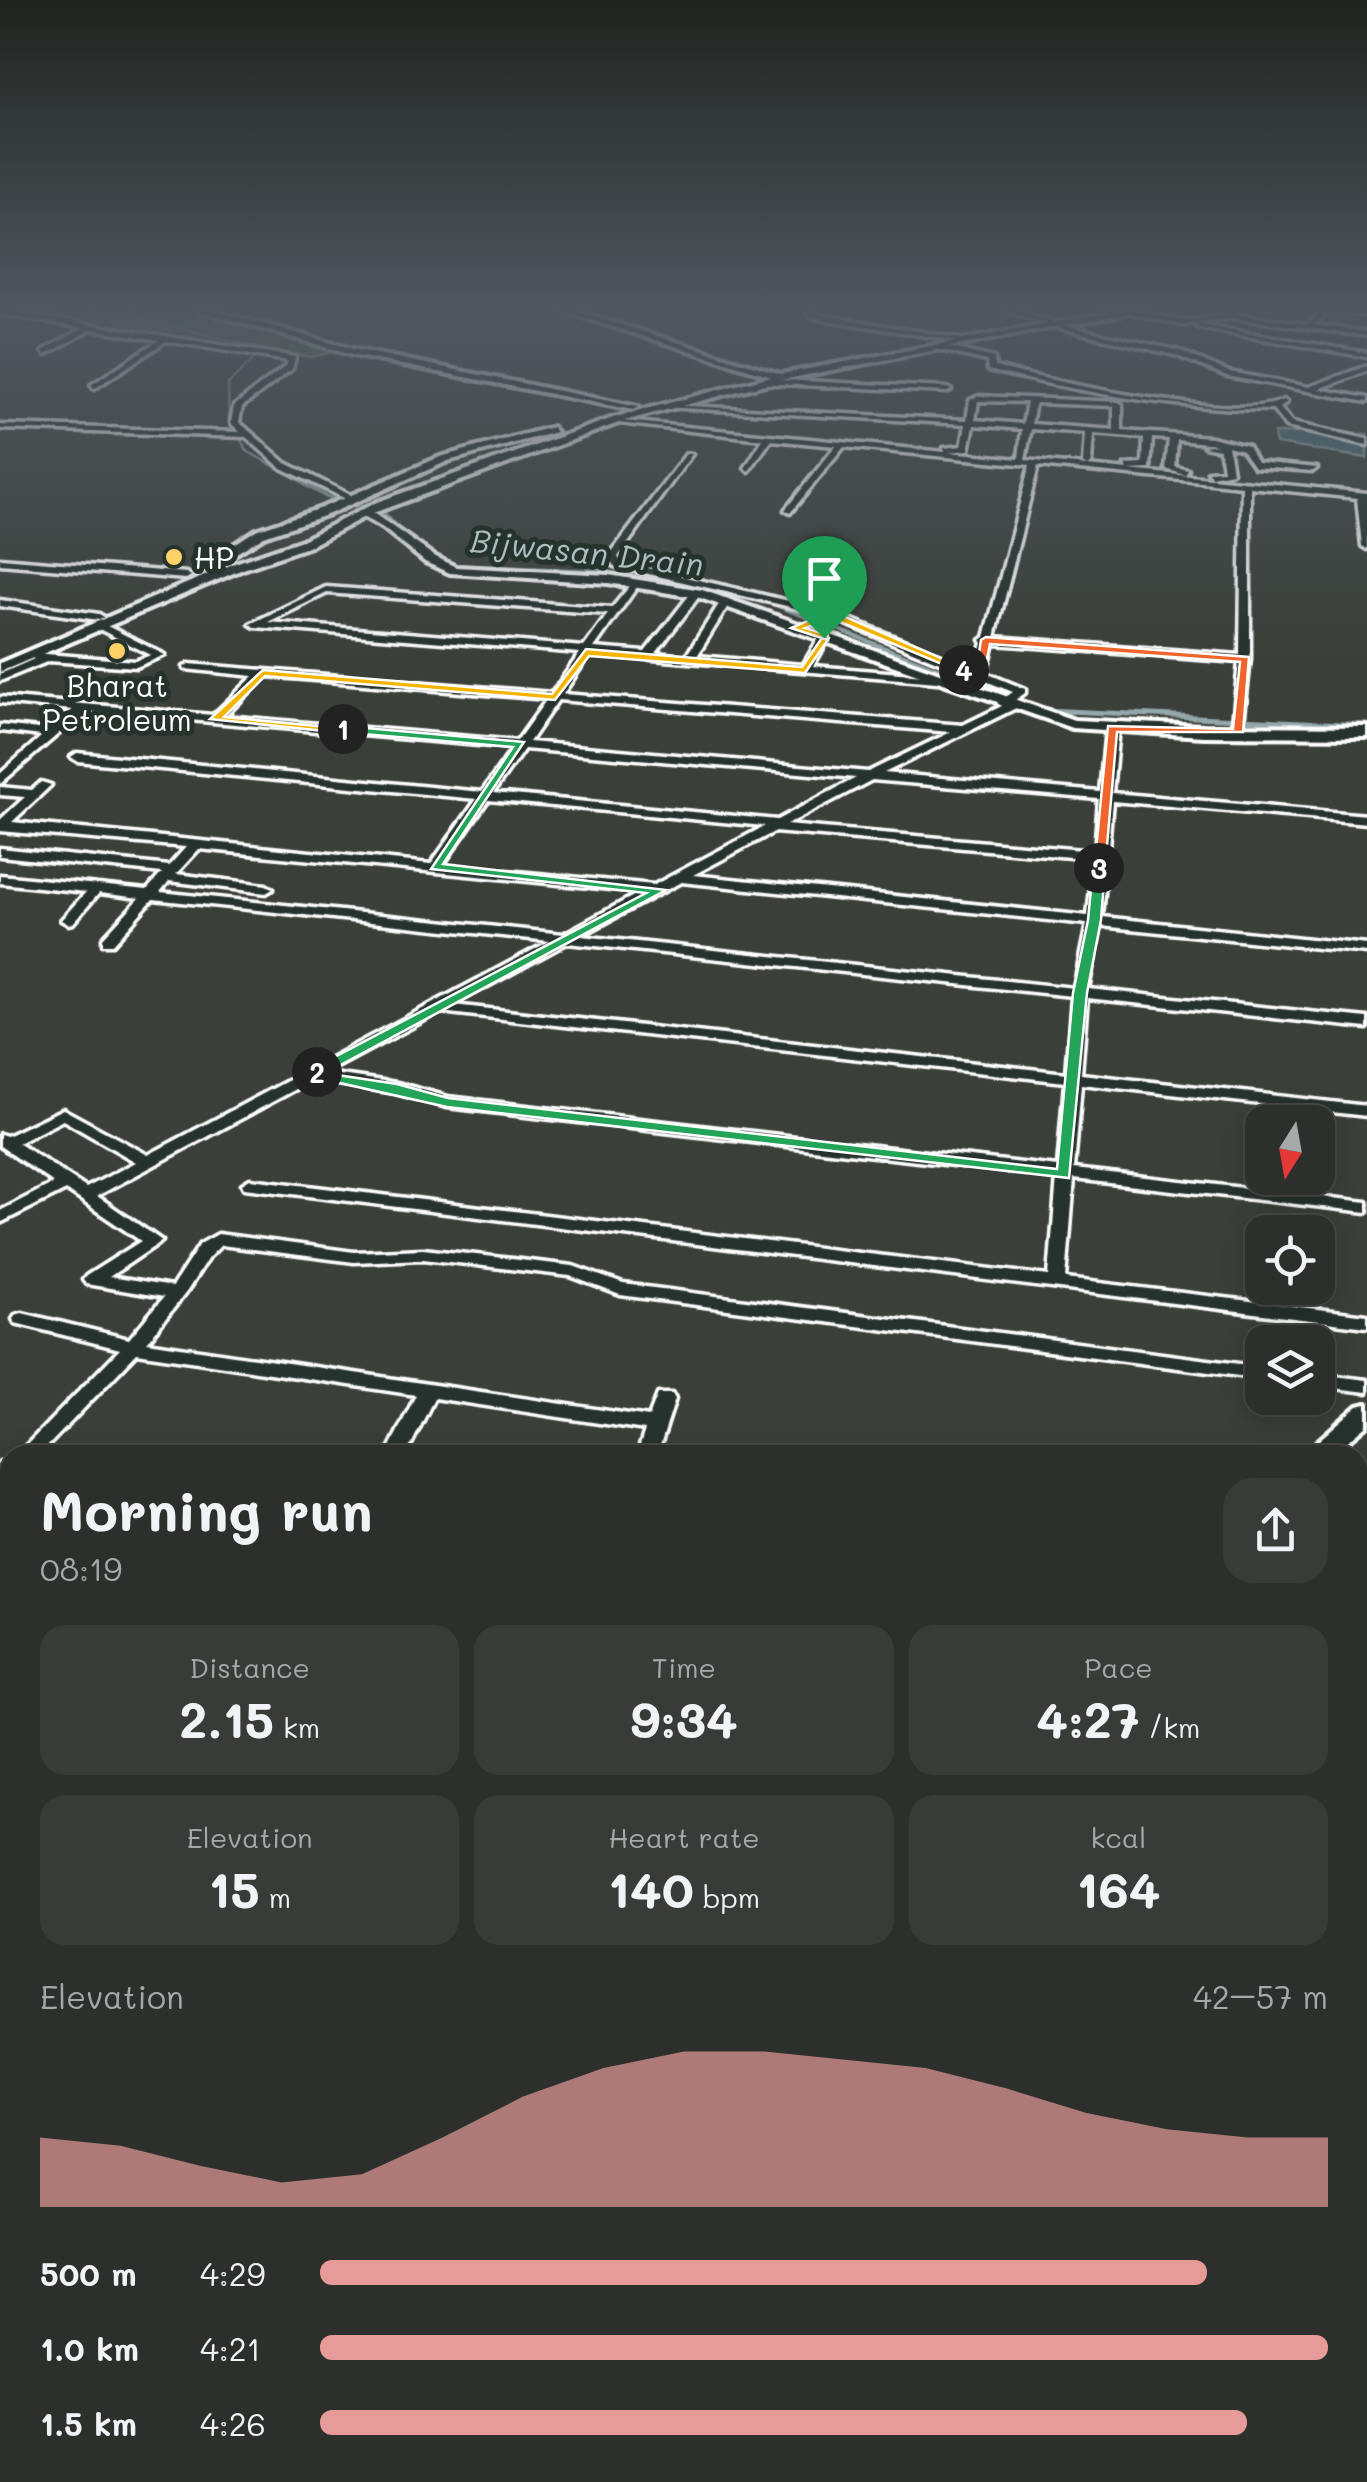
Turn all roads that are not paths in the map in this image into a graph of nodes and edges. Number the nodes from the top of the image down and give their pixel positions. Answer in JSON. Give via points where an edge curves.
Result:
{"nodes":[{"id":1,"x":0,"y":426,"type":"edge"},
{"id":2,"x":123,"y":426,"type":"edge"},
{"id":3,"x":238,"y":426,"type":"edge"},
{"id":4,"x":563,"y":426,"type":"edge"},
{"id":5,"x":602,"y":426,"type":"edge"},
{"id":6,"x":650,"y":426,"type":"edge"},
{"id":7,"x":784,"y":426,"type":"edge"},
{"id":8,"x":915,"y":426,"type":"edge"},
{"id":9,"x":954,"y":426,"type":"edge"},
{"id":10,"x":1057,"y":426,"type":"edge"},
{"id":11,"x":1119,"y":426,"type":"edge"},
{"id":12,"x":1293,"y":426,"type":"edge"},
{"id":13,"x":969,"y":427,"type":"junction"},
{"id":14,"x":1030,"y":427,"type":"junction"},
{"id":15,"x":1057,"y":429,"type":"junction"},
{"id":16,"x":117,"y":430,"type":"junction"},
{"id":17,"x":1088,"y":432,"type":"junction"},
{"id":18,"x":1118,"y":434,"type":"junction"},
{"id":19,"x":248,"y":435,"type":"junction"},
{"id":20,"x":529,"y":435,"type":"junction"},
{"id":21,"x":1148,"y":436,"type":"junction"},
{"id":22,"x":768,"y":438,"type":"junction"},
{"id":23,"x":1173,"y":441,"type":"junction"},
{"id":24,"x":1367,"y":442,"type":"edge"},
{"id":25,"x":543,"y":446,"type":"junction"},
{"id":26,"x":841,"y":446,"type":"junction"},
{"id":27,"x":960,"y":451,"type":"junction"},
{"id":28,"x":689,"y":456,"type":"dead end"},
{"id":29,"x":1022,"y":458,"type":"junction"},
{"id":30,"x":1086,"y":463,"type":"junction"},
{"id":31,"x":1034,"y":466,"type":"junction"},
{"id":32,"x":749,"y":468,"type":"dead end"},
{"id":33,"x":1313,"y":468,"type":"dead end"},
{"id":34,"x":1246,"y":484,"type":"junction"},
{"id":35,"x":1364,"y":496,"type":"edge"},
{"id":36,"x":347,"y":501,"type":"junction"},
{"id":37,"x":790,"y":510,"type":"dead end"},
{"id":38,"x":368,"y":511,"type":"junction"},
{"id":39,"x":1367,"y":544,"type":"edge"},
{"id":40,"x":242,"y":548,"type":"junction"},
{"id":41,"x":0,"y":561,"type":"edge"},
{"id":42,"x":239,"y":566,"type":"junction"},
{"id":43,"x":186,"y":576,"type":"junction"},
{"id":44,"x":661,"y":582,"type":"junction"},
{"id":45,"x":634,"y":584,"type":"junction"},
{"id":46,"x":694,"y":595,"type":"junction"},
{"id":47,"x":726,"y":601,"type":"junction"},
{"id":48,"x":0,"y":603,"type":"edge"},
{"id":49,"x":614,"y":610,"type":"junction"},
{"id":50,"x":828,"y":616,"type":"junction"},
{"id":51,"x":99,"y":621,"type":"junction"},
{"id":52,"x":799,"y":627,"type":"junction"},
{"id":53,"x":824,"y":638,"type":"junction"},
{"id":54,"x":986,"y":640,"type":"junction"},
{"id":55,"x":586,"y":652,"type":"junction"},
{"id":56,"x":33,"y":656,"type":"junction"},
{"id":57,"x":648,"y":656,"type":"junction"},
{"id":58,"x":49,"y":657,"type":"junction"},
{"id":59,"x":0,"y":659,"type":"edge"},
{"id":60,"x":1245,"y":659,"type":"junction"},
{"id":61,"x":689,"y":660,"type":"junction"},
{"id":62,"x":189,"y":667,"type":"dead end"},
{"id":63,"x":0,"y":668,"type":"edge"},
{"id":64,"x":805,"y":670,"type":"junction"},
{"id":65,"x":263,"y":673,"type":"junction"},
{"id":66,"x":0,"y":678,"type":"edge"},
{"id":67,"x":938,"y":679,"type":"junction"},
{"id":68,"x":970,"y":682,"type":"junction"},
{"id":69,"x":555,"y":697,"type":"junction"},
{"id":70,"x":0,"y":700,"type":"edge"},
{"id":71,"x":1011,"y":700,"type":"junction"},
{"id":72,"x":81,"y":708,"type":"junction"},
{"id":73,"x":215,"y":719,"type":"junction"},
{"id":74,"x":1239,"y":724,"type":"junction"},
{"id":75,"x":1112,"y":728,"type":"junction"},
{"id":76,"x":1,"y":729,"type":"edge"},
{"id":77,"x":968,"y":729,"type":"junction"},
{"id":78,"x":1367,"y":732,"type":"edge"},
{"id":79,"x":52,"y":734,"type":"junction"},
{"id":80,"x":520,"y":744,"type":"junction"},
{"id":81,"x":77,"y":758,"type":"dead end"},
{"id":82,"x":869,"y":776,"type":"junction"},
{"id":83,"x":0,"y":780,"type":"edge"},
{"id":84,"x":0,"y":792,"type":"edge"},
{"id":85,"x":1105,"y":794,"type":"junction"},
{"id":86,"x":483,"y":797,"type":"junction"},
{"id":87,"x":1367,"y":819,"type":"edge"},
{"id":88,"x":1,"y":826,"type":"edge"},
{"id":89,"x":776,"y":826,"type":"junction"},
{"id":90,"x":196,"y":844,"type":"junction"},
{"id":91,"x":0,"y":852,"type":"edge"},
{"id":92,"x":1099,"y":855,"type":"junction"},
{"id":93,"x":435,"y":866,"type":"junction"},
{"id":94,"x":169,"y":874,"type":"junction"},
{"id":95,"x":681,"y":878,"type":"junction"},
{"id":96,"x":0,"y":879,"type":"edge"},
{"id":97,"x":266,"y":889,"type":"dead end"},
{"id":98,"x":95,"y":890,"type":"junction"},
{"id":99,"x":660,"y":890,"type":"junction"},
{"id":100,"x":148,"y":896,"type":"junction"},
{"id":101,"x":68,"y":920,"type":"dead end"},
{"id":102,"x":1095,"y":920,"type":"junction"},
{"id":103,"x":565,"y":939,"type":"junction"},
{"id":104,"x":108,"y":942,"type":"dead end"},
{"id":105,"x":1367,"y":949,"type":"edge"},
{"id":106,"x":1080,"y":993,"type":"junction"},
{"id":107,"x":442,"y":1008,"type":"junction"},
{"id":108,"x":1367,"y":1023,"type":"edge"},
{"id":109,"x":311,"y":1075,"type":"junction"},
{"id":110,"x":1072,"y":1078,"type":"junction"},
{"id":111,"x":1367,"y":1111,"type":"edge"},
{"id":112,"x":3,"y":1141,"type":"edge"},
{"id":113,"x":148,"y":1162,"type":"junction"},
{"id":114,"x":1064,"y":1175,"type":"junction"},
{"id":115,"x":66,"y":1183,"type":"junction"},
{"id":116,"x":250,"y":1184,"type":"dead end"},
{"id":117,"x":86,"y":1196,"type":"junction"},
{"id":118,"x":1367,"y":1207,"type":"edge"},
{"id":119,"x":0,"y":1218,"type":"edge"},
{"id":120,"x":1058,"y":1284,"type":"junction"},
{"id":121,"x":176,"y":1293,"type":"junction"},
{"id":122,"x":22,"y":1319,"type":"dead end"},
{"id":123,"x":1367,"y":1321,"type":"edge"},
{"id":124,"x":133,"y":1346,"type":"junction"},
{"id":125,"x":1245,"y":1371,"type":"edge"},
{"id":126,"x":1335,"y":1382,"type":"edge"},
{"id":127,"x":1367,"y":1386,"type":"edge"},
{"id":128,"x":428,"y":1390,"type":"junction"},
{"id":129,"x":665,"y":1399,"type":"dead end"},
{"id":130,"x":1367,"y":1412,"type":"edge"},
{"id":131,"x":658,"y":1425,"type":"junction"},
{"id":132,"x":37,"y":1445,"type":"edge"},
{"id":133,"x":401,"y":1445,"type":"edge"},
{"id":134,"x":651,"y":1445,"type":"edge"},
{"id":135,"x":1327,"y":1445,"type":"edge"}],
"edges":[{"from":1,"to":16,"type":"street"},
{"from":2,"to":16,"type":"street"},
{"from":3,"to":19,"type":"street"},
{"from":4,"to":20,"type":"main road"},
{"from":5,"to":25,"type":"main road"},
{"from":6,"to":22,"type":"street"},
{"from":7,"to":27,"type":"street","via":[[784,435]]},
{"from":8,"to":13,"type":"street"},
{"from":9,"to":13,"type":"street"},
{"from":10,"to":15,"type":"street"},
{"from":11,"to":18,"type":"street"},
{"from":12,"to":24,"type":"street"},
{"from":13,"to":14,"type":"street"},
{"from":13,"to":27,"type":"street"},
{"from":14,"to":15,"type":"street"},
{"from":14,"to":29,"type":"street"},
{"from":15,"to":17,"type":"street"},
{"from":16,"to":19,"type":"street"},
{"from":17,"to":18,"type":"street"},
{"from":17,"to":30,"type":"street"},
{"from":18,"to":21,"type":"street"},
{"from":19,"to":36,"type":"street","via":[[283,465]]},
{"from":20,"to":25,"type":"main road","via":[[518,442]]},
{"from":20,"to":36,"type":"main road","via":[[444,459]]},
{"from":21,"to":23,"type":"street"},
{"from":21,"to":30,"type":"street","via":[[1146,468]]},
{"from":22,"to":26,"type":"street"},
{"from":22,"to":32,"type":"street"},
{"from":23,"to":23,"type":"street","via":[[1223,447],[1228,472],[1171,470]]},
{"from":23,"to":33,"type":"street","via":[[1234,444],[1260,465]]},
{"from":25,"to":38,"type":"main road"},
{"from":26,"to":31,"type":"street"},
{"from":26,"to":37,"type":"street"},
{"from":27,"to":29,"type":"street"},
{"from":28,"to":44,"type":"street","via":[[613,557]]},
{"from":29,"to":30,"type":"street"},
{"from":31,"to":34,"type":"street"},
{"from":31,"to":54,"type":"street"},
{"from":34,"to":35,"type":"street"},
{"from":34,"to":60,"type":"street"},
{"from":35,"to":39,"type":"street"},
{"from":36,"to":40,"type":"main road","via":[[260,533]]},
{"from":38,"to":42,"type":"main road","via":[[306,544]]},
{"from":38,"to":45,"type":"main road","via":[[449,568]]},
{"from":40,"to":42,"type":"main road","via":[[280,532],[302,536]]},
{"from":40,"to":43,"type":"main road"},
{"from":41,"to":43,"type":"street"},
{"from":42,"to":51,"type":"main road"},
{"from":43,"to":51,"type":"main road"},
{"from":44,"to":45,"type":"main road"},
{"from":44,"to":46,"type":"main road"},
{"from":44,"to":50,"type":"street","via":[[754,593]]},
{"from":45,"to":49,"type":"street"},
{"from":46,"to":47,"type":"main road"},
{"from":46,"to":57,"type":"street"},
{"from":47,"to":52,"type":"main road"},
{"from":47,"to":61,"type":"street"},
{"from":48,"to":51,"type":"street"},
{"from":49,"to":55,"type":"street"},
{"from":49,"to":55,"type":"street","via":[[326,590],[255,624]]},
{"from":50,"to":52,"type":"street"},
{"from":50,"to":68,"type":"street"},
{"from":51,"to":56,"type":"main road"},
{"from":51,"to":58,"type":"street","via":[[160,655],[136,664]]},
{"from":51,"to":59,"type":"main road"},
{"from":52,"to":53,"type":"main road"},
{"from":53,"to":64,"type":"street"},
{"from":53,"to":67,"type":"main road"},
{"from":54,"to":60,"type":"street"},
{"from":54,"to":68,"type":"street"},
{"from":55,"to":57,"type":"street"},
{"from":55,"to":69,"type":"street"},
{"from":56,"to":58,"type":"street"},
{"from":56,"to":63,"type":"main road"},
{"from":57,"to":61,"type":"street"},
{"from":58,"to":66,"type":"street"},
{"from":60,"to":74,"type":"street"},
{"from":61,"to":64,"type":"street"},
{"from":62,"to":65,"type":"street"},
{"from":64,"to":67,"type":"street"},
{"from":65,"to":69,"type":"street"},
{"from":65,"to":73,"type":"street"},
{"from":67,"to":68,"type":"main road"},
{"from":68,"to":71,"type":"main road"},
{"from":68,"to":71,"type":"street","via":[[1018,689]]},
{"from":69,"to":77,"type":"street"},
{"from":69,"to":80,"type":"street"},
{"from":70,"to":72,"type":"street"},
{"from":71,"to":75,"type":"main road","via":[[1072,724]]},
{"from":71,"to":77,"type":"street"},
{"from":72,"to":73,"type":"street"},
{"from":72,"to":79,"type":"street"},
{"from":73,"to":80,"type":"street"},
{"from":74,"to":75,"type":"main road"},
{"from":74,"to":78,"type":"main road"},
{"from":75,"to":85,"type":"street"},
{"from":76,"to":79,"type":"street"},
{"from":77,"to":82,"type":"street"},
{"from":79,"to":83,"type":"street"},
{"from":80,"to":82,"type":"street"},
{"from":80,"to":86,"type":"street"},
{"from":81,"to":86,"type":"street"},
{"from":82,"to":85,"type":"street"},
{"from":82,"to":89,"type":"street"},
{"from":84,"to":88,"type":"street","via":[[40,790]]},
{"from":85,"to":87,"type":"street"},
{"from":85,"to":92,"type":"street"},
{"from":86,"to":89,"type":"street"},
{"from":86,"to":93,"type":"street"},
{"from":88,"to":90,"type":"street"},
{"from":89,"to":92,"type":"street"},
{"from":89,"to":95,"type":"street"},
{"from":90,"to":93,"type":"street"},
{"from":90,"to":94,"type":"street"},
{"from":91,"to":94,"type":"street"},
{"from":92,"to":102,"type":"street"},
{"from":93,"to":99,"type":"street"},
{"from":94,"to":97,"type":"street"},
{"from":94,"to":100,"type":"street"},
{"from":95,"to":99,"type":"street"},
{"from":95,"to":102,"type":"street"},
{"from":96,"to":98,"type":"street"},
{"from":98,"to":100,"type":"street"},
{"from":98,"to":101,"type":"street"},
{"from":99,"to":103,"type":"street"},
{"from":100,"to":103,"type":"street"},
{"from":100,"to":104,"type":"street"},
{"from":102,"to":105,"type":"street"},
{"from":102,"to":106,"type":"street"},
{"from":103,"to":106,"type":"street"},
{"from":103,"to":107,"type":"street"},
{"from":106,"to":108,"type":"street"},
{"from":106,"to":110,"type":"street"},
{"from":107,"to":109,"type":"street"},
{"from":107,"to":110,"type":"street"},
{"from":109,"to":113,"type":"street"},
{"from":109,"to":114,"type":"street","via":[[447,1102]]},
{"from":110,"to":111,"type":"street"},
{"from":110,"to":114,"type":"street"},
{"from":112,"to":113,"type":"street","via":[[63,1114]]},
{"from":112,"to":115,"type":"street"},
{"from":113,"to":117,"type":"street"},
{"from":114,"to":118,"type":"street"},
{"from":114,"to":120,"type":"street"},
{"from":115,"to":117,"type":"street"},
{"from":115,"to":119,"type":"street"},
{"from":116,"to":120,"type":"street"},
{"from":117,"to":121,"type":"street","via":[[153,1241],[92,1280]]},
{"from":120,"to":123,"type":"street"},
{"from":121,"to":124,"type":"street"},
{"from":121,"to":125,"type":"street","via":[[210,1244],[226,1238],[354,1257],[423,1254],[573,1271],[620,1289]]},
{"from":122,"to":124,"type":"street"},
{"from":124,"to":128,"type":"street"},
{"from":124,"to":132,"type":"street"},
{"from":126,"to":127,"type":"street"},
{"from":128,"to":131,"type":"street"},
{"from":128,"to":133,"type":"street"},
{"from":129,"to":131,"type":"street"},
{"from":130,"to":135,"type":"main road"},
{"from":131,"to":134,"type":"street"}]}
